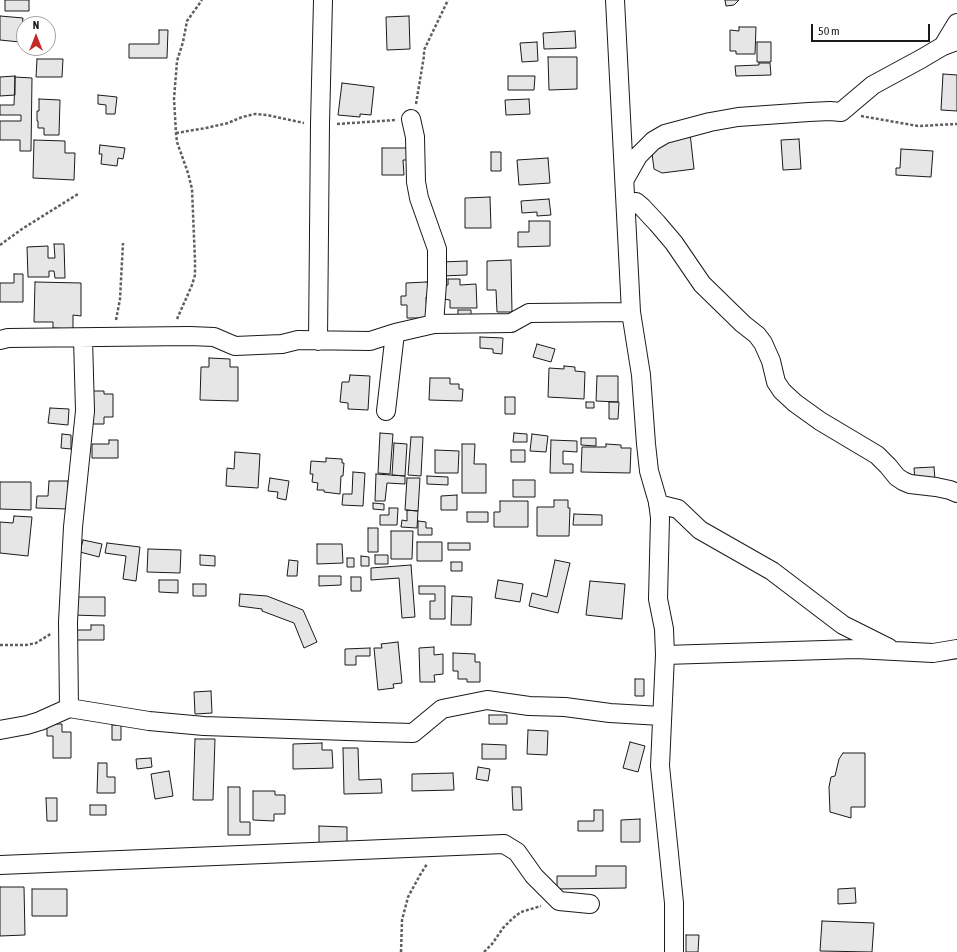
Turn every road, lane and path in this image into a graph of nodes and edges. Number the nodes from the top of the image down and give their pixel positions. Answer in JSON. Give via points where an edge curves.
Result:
{"nodes":[{"id":1,"x":202,"y":0,"type":"edge"},
{"id":2,"x":323,"y":0,"type":"edge"},
{"id":3,"x":448,"y":0,"type":"edge"},
{"id":4,"x":615,"y":0,"type":"edge"},
{"id":5,"x":957,"y":23,"type":"edge"},
{"id":6,"x":950,"y":43,"type":"edge"},
{"id":7,"x":841,"y":112,"type":"junction"},
{"id":8,"x":411,"y":119,"type":"junction"},
{"id":9,"x":320,"y":124,"type":"junction"},
{"id":10,"x":957,"y":124,"type":"edge"},
{"id":11,"x":176,"y":133,"type":"junction"},
{"id":12,"x":625,"y":179,"type":"junction"},
{"id":13,"x":78,"y":194,"type":"dead end"},
{"id":14,"x":636,"y":202,"type":"dead end"},
{"id":15,"x":124,"y":243,"type":"dead end"},
{"id":16,"x":0,"y":245,"type":"edge"},
{"id":17,"x":631,"y":312,"type":"junction"},
{"id":18,"x":177,"y":320,"type":"dead end"},
{"id":19,"x":434,"y":324,"type":"junction"},
{"id":20,"x":395,"y":333,"type":"junction"},
{"id":21,"x":107,"y":337,"type":"junction"},
{"id":22,"x":83,"y":338,"type":"junction"},
{"id":23,"x":0,"y":340,"type":"edge"},
{"id":24,"x":318,"y":341,"type":"junction"},
{"id":25,"x":386,"y":411,"type":"dead end"},
{"id":26,"x":957,"y":493,"type":"edge"},
{"id":27,"x":658,"y":504,"type":"junction"},
{"id":28,"x":68,"y":622,"type":"junction"},
{"id":29,"x":0,"y":644,"type":"edge"},
{"id":30,"x":954,"y":646,"type":"edge"},
{"id":31,"x":895,"y":651,"type":"junction"},
{"id":32,"x":665,"y":655,"type":"junction"},
{"id":33,"x":69,"y":708,"type":"junction"},
{"id":34,"x":661,"y":716,"type":"junction"},
{"id":35,"x":0,"y":730,"type":"edge"},
{"id":36,"x":439,"y":848,"type":"junction"},
{"id":37,"x":0,"y":865,"type":"edge"},
{"id":38,"x":559,"y":901,"type":"junction"},
{"id":39,"x":590,"y":904,"type":"dead end"},
{"id":40,"x":401,"y":952,"type":"edge"},
{"id":41,"x":484,"y":952,"type":"edge"},
{"id":42,"x":674,"y":952,"type":"edge"}],
"edges":[{"from":1,"to":11,"type":"path","via":[[187,21],[177,61],[174,98]]},
{"from":2,"to":9,"type":"street"},
{"from":3,"to":8,"type":"path","via":[[424,50],[417,101]]},
{"from":4,"to":12,"type":"street"},
{"from":5,"to":6,"type":"street"},
{"from":6,"to":7,"type":"street","via":[[873,85]]},
{"from":7,"to":10,"type":"path","via":[[918,126]]},
{"from":7,"to":12,"type":"street","via":[[738,117],[665,134],[653,141],[638,156]]},
{"from":8,"to":9,"type":"path"},
{"from":8,"to":19,"type":"street","via":[[419,198],[437,250]]},
{"from":9,"to":11,"type":"path","via":[[255,114],[228,123]]},
{"from":9,"to":24,"type":"street"},
{"from":11,"to":18,"type":"path","via":[[192,188],[194,260],[192,285]]},
{"from":12,"to":17,"type":"street"},
{"from":13,"to":16,"type":"path"},
{"from":14,"to":26,"type":"street","via":[[666,233],[702,284],[757,335],[771,361],[776,382],[795,403],[877,455],[903,481]]},
{"from":15,"to":21,"type":"path","via":[[120,299],[116,321]]},
{"from":17,"to":19,"type":"street","via":[[529,313],[512,323]]},
{"from":17,"to":27,"type":"street","via":[[641,375],[649,471]]},
{"from":19,"to":20,"type":"street"},
{"from":20,"to":24,"type":"street","via":[[370,341]]},
{"from":20,"to":25,"type":"street"},
{"from":21,"to":22,"type":"street"},
{"from":21,"to":24,"type":"street","via":[[214,337],[235,346],[282,344],[298,340]]},
{"from":22,"to":23,"type":"street"},
{"from":22,"to":28,"type":"street","via":[[85,411],[73,527]]},
{"from":27,"to":31,"type":"street","via":[[678,509],[700,530],[772,571],[843,625]]},
{"from":27,"to":32,"type":"street","via":[[658,599],[664,629]]},
{"from":28,"to":29,"type":"path","via":[[36,643]]},
{"from":28,"to":33,"type":"street"},
{"from":30,"to":31,"type":"street","via":[[934,653]]},
{"from":31,"to":32,"type":"street"},
{"from":32,"to":34,"type":"street"},
{"from":33,"to":34,"type":"street","via":[[149,722],[204,726],[414,733],[442,709],[487,700],[529,706]]},
{"from":33,"to":35,"type":"street","via":[[40,722]]},
{"from":34,"to":42,"type":"street","via":[[660,766],[674,903]]},
{"from":36,"to":37,"type":"street"},
{"from":36,"to":38,"type":"street","via":[[504,844],[517,852],[534,876]]},
{"from":36,"to":40,"type":"path","via":[[420,874],[408,897],[402,920]]},
{"from":38,"to":39,"type":"street"},
{"from":38,"to":41,"type":"path","via":[[521,912],[503,928]]}]}
